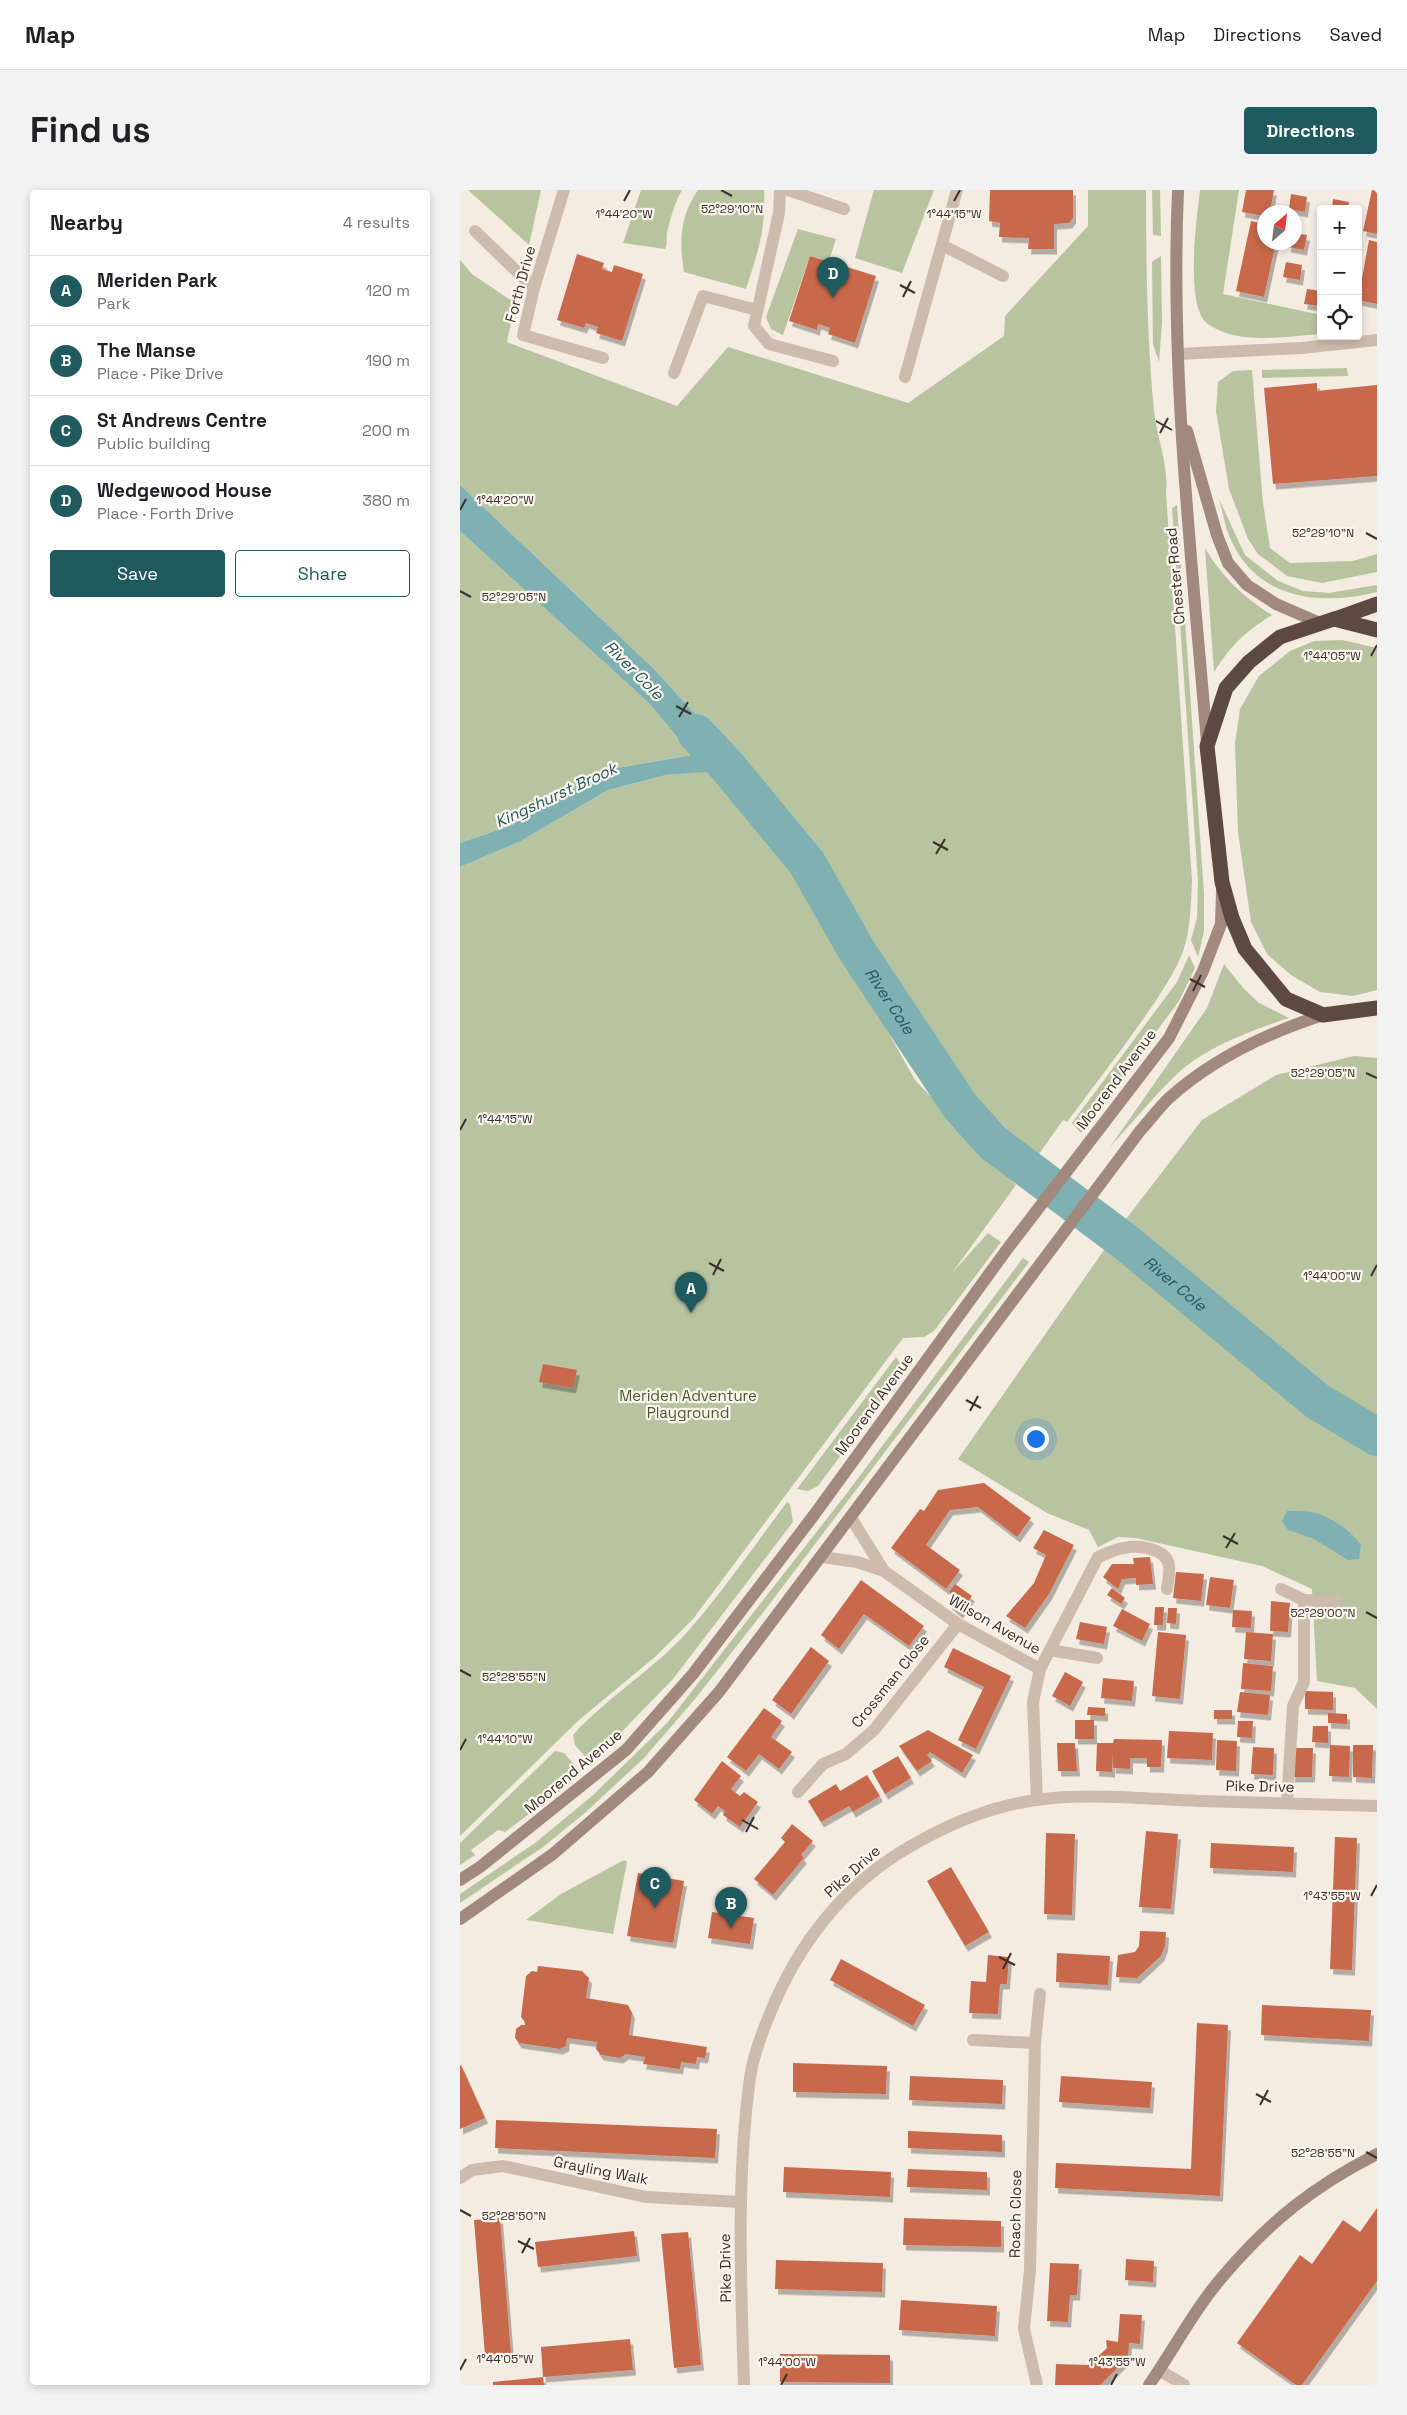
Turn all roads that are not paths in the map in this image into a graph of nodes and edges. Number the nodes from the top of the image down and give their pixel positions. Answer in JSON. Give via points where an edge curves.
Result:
{"nodes":[{"id":1,"x":564,"y":190,"type":"edge"},
{"id":2,"x":780,"y":190,"type":"edge"},
{"id":3,"x":788,"y":190,"type":"edge"},
{"id":4,"x":956,"y":190,"type":"edge"},
{"id":5,"x":1178,"y":190,"type":"edge"},
{"id":6,"x":844,"y":208,"type":"dead end"},
{"id":7,"x":475,"y":232,"type":"dead end"},
{"id":8,"x":942,"y":245,"type":"junction"},
{"id":9,"x":1003,"y":276,"type":"dead end"},
{"id":10,"x":534,"y":288,"type":"junction"},
{"id":11,"x":758,"y":310,"type":"junction"},
{"id":12,"x":1377,"y":340,"type":"edge"},
{"id":13,"x":1178,"y":354,"type":"junction"},
{"id":14,"x":603,"y":358,"type":"dead end"},
{"id":15,"x":834,"y":361,"type":"dead end"},
{"id":16,"x":674,"y":373,"type":"dead end"},
{"id":17,"x":905,"y":377,"type":"dead end"},
{"id":18,"x":1179,"y":404,"type":"junction"},
{"id":19,"x":1377,"y":604,"type":"edge"},
{"id":20,"x":1327,"y":621,"type":"junction"},
{"id":21,"x":1377,"y":630,"type":"edge"},
{"id":22,"x":1207,"y":746,"type":"junction"},
{"id":23,"x":1222,"y":882,"type":"junction"},
{"id":24,"x":1373,"y":1012,"type":"edge"},
{"id":25,"x":1323,"y":1015,"type":"junction"},
{"id":26,"x":851,"y":1518,"type":"junction"},
{"id":27,"x":822,"y":1557,"type":"junction"},
{"id":28,"x":884,"y":1571,"type":"junction"},
{"id":29,"x":1167,"y":1589,"type":"dead end"},
{"id":30,"x":1280,"y":1589,"type":"dead end"},
{"id":31,"x":1304,"y":1600,"type":"junction"},
{"id":32,"x":1336,"y":1601,"type":"dead end"},
{"id":33,"x":958,"y":1624,"type":"junction"},
{"id":34,"x":1050,"y":1650,"type":"junction"},
{"id":35,"x":1098,"y":1658,"type":"dead end"},
{"id":36,"x":1040,"y":1669,"type":"junction"},
{"id":37,"x":798,"y":1792,"type":"dead end"},
{"id":38,"x":1038,"y":1800,"type":"junction"},
{"id":39,"x":1287,"y":1803,"type":"junction"},
{"id":40,"x":1377,"y":1806,"type":"edge"},
{"id":41,"x":460,"y":1880,"type":"edge"},
{"id":42,"x":460,"y":1920,"type":"edge"},
{"id":43,"x":1040,"y":1994,"type":"dead end"},
{"id":44,"x":973,"y":2040,"type":"dead end"},
{"id":45,"x":1034,"y":2042,"type":"junction"},
{"id":46,"x":1377,"y":2154,"type":"edge"},
{"id":47,"x":460,"y":2178,"type":"edge"},
{"id":48,"x":740,"y":2202,"type":"junction"},
{"id":49,"x":1160,"y":2370,"type":"junction"},
{"id":50,"x":744,"y":2385,"type":"edge"},
{"id":51,"x":1037,"y":2385,"type":"edge"},
{"id":52,"x":1149,"y":2385,"type":"edge"},
{"id":53,"x":1184,"y":2385,"type":"edge"}],
"edges":[{"from":1,"to":10,"type":"street","name":"Forth Drive"},
{"from":2,"to":11,"type":"street","via":[[779,213]]},
{"from":3,"to":6,"type":"street"},
{"from":4,"to":8,"type":"street"},
{"from":5,"to":13,"type":"street","name":"Chester Road"},
{"from":7,"to":10,"type":"street"},
{"from":8,"to":9,"type":"street"},
{"from":8,"to":17,"type":"street"},
{"from":10,"to":14,"type":"street","name":"Forth Drive","via":[[523,335]]},
{"from":11,"to":15,"type":"street","via":[[754,326],[769,344]]},
{"from":11,"to":16,"type":"street","via":[[703,296]]},
{"from":12,"to":13,"type":"street","via":[[1302,348]]},
{"from":13,"to":18,"type":"street","name":"Chester Road"},
{"from":18,"to":20,"type":"street","name":"Chester Road","via":[[1228,563],[1247,585],[1276,604]]},
{"from":18,"to":22,"type":"street","name":"Chester Road"},
{"from":19,"to":20,"type":"highway"},
{"from":20,"to":21,"type":"highway"},
{"from":20,"to":22,"type":"highway","via":[[1280,637],[1249,662],[1226,688]]},
{"from":22,"to":23,"type":"highway"},
{"from":23,"to":25,"type":"highway","via":[[1245,949],[1263,973],[1286,1000]]},
{"from":23,"to":41,"type":"street","name":"Moorend Avenue","via":[[1221,924],[1204,972],[1169,1038],[1008,1248],[814,1515],[693,1674],[626,1750]]},
{"from":24,"to":25,"type":"highway"},
{"from":25,"to":26,"type":"street","via":[[1288,1026],[1207,1068],[1168,1100],[1117,1161]]},
{"from":26,"to":27,"type":"street"},
{"from":26,"to":28,"type":"street","name":"Wilson Avenue"},
{"from":27,"to":28,"type":"street","name":"Wilson Avenue","via":[[857,1562]]},
{"from":27,"to":42,"type":"street","via":[[719,1692],[648,1772],[553,1854]]},
{"from":28,"to":33,"type":"street","name":"Wilson Avenue"},
{"from":29,"to":34,"type":"street","via":[[1169,1565],[1166,1557],[1158,1552],[1141,1547],[1123,1548],[1098,1557]]},
{"from":30,"to":31,"type":"street"},
{"from":31,"to":32,"type":"street"},
{"from":31,"to":39,"type":"street","via":[[1304,1682],[1293,1706]]},
{"from":33,"to":36,"type":"street","name":"Wilson Avenue"},
{"from":33,"to":37,"type":"street","name":"Crossman Close","via":[[874,1730],[846,1754],[823,1764]]},
{"from":34,"to":35,"type":"street"},
{"from":34,"to":36,"type":"street"},
{"from":36,"to":38,"type":"street","via":[[1033,1702]]},
{"from":38,"to":39,"type":"street","name":"Pike Drive","via":[[1110,1797]]},
{"from":38,"to":48,"type":"street","name":"Pike Drive","via":[[988,1809],[929,1835],[884,1861],[844,1897],[811,1936],[780,1988],[762,2033],[750,2076]]},
{"from":39,"to":40,"type":"street","name":"Pike Drive"},
{"from":43,"to":45,"type":"street","name":"Roach Close"},
{"from":44,"to":45,"type":"street"},
{"from":45,"to":51,"type":"street","name":"Roach Close","via":[[1033,2212],[1024,2329]]},
{"from":46,"to":49,"type":"street","via":[[1315,2189],[1273,2223],[1223,2276]]},
{"from":47,"to":48,"type":"street","name":"Grayling Walk","via":[[472,2170],[503,2166],[646,2197]]},
{"from":48,"to":50,"type":"street","name":"Pike Drive"},
{"from":49,"to":52,"type":"street"},
{"from":49,"to":53,"type":"street"}]}
